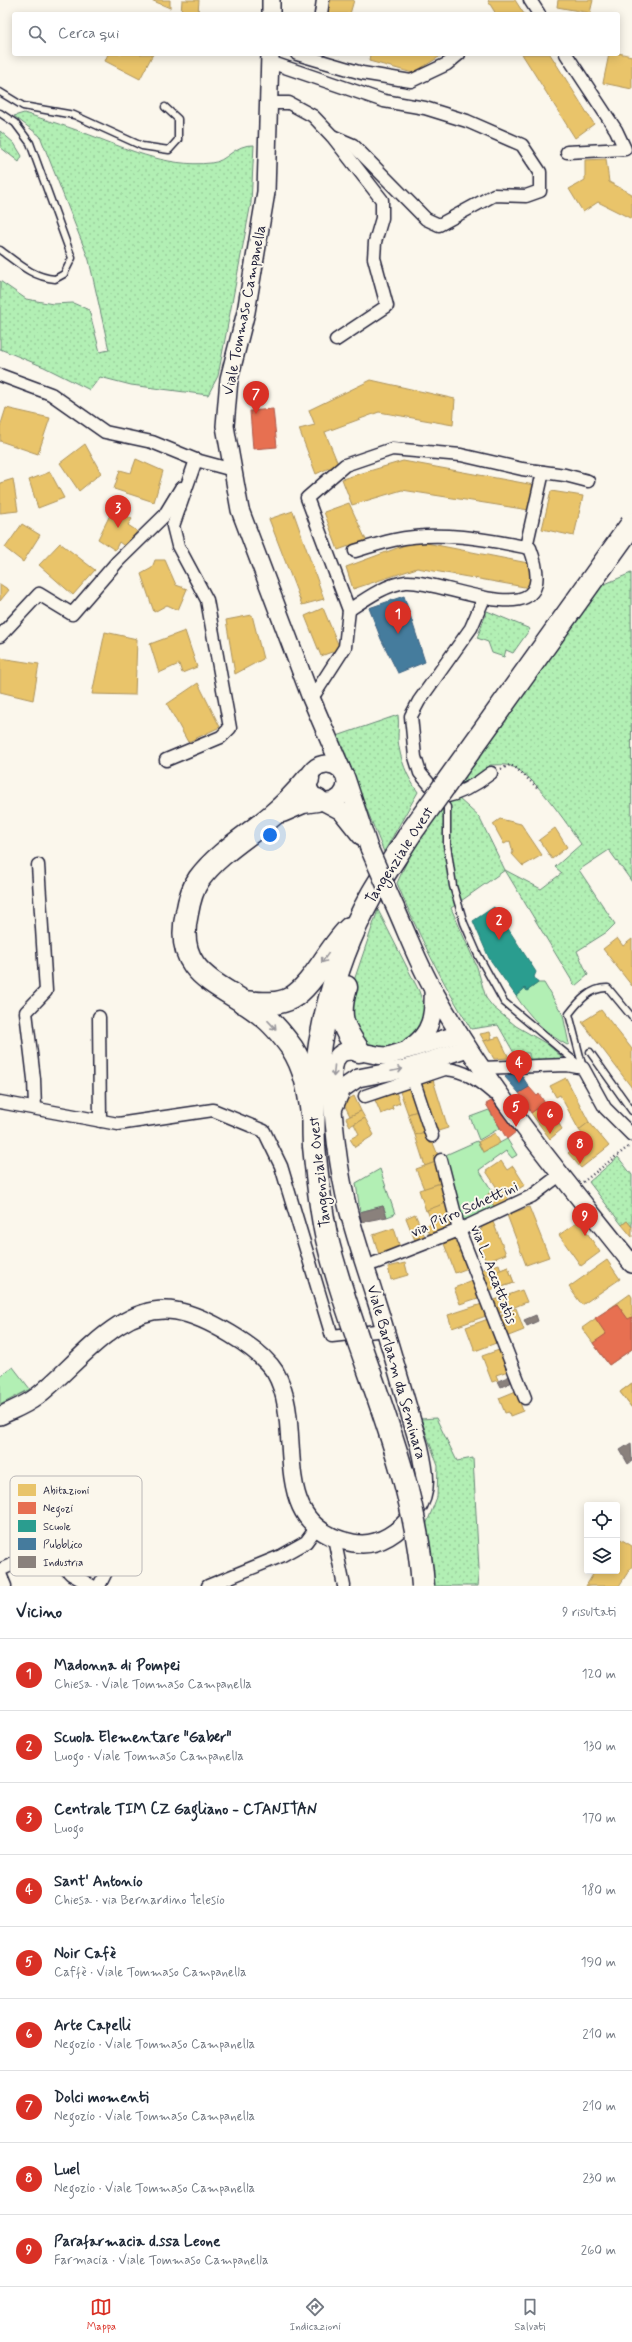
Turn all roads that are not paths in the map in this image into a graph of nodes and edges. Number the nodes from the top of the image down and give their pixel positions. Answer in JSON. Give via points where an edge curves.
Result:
{"nodes":[{"id":1,"x":271,"y":0,"type":"edge"},
{"id":2,"x":323,"y":0,"type":"edge"},
{"id":3,"x":530,"y":0,"type":"edge"},
{"id":4,"x":271,"y":12,"type":"edge"},
{"id":5,"x":321,"y":12,"type":"edge"},
{"id":6,"x":538,"y":12,"type":"edge"},
{"id":7,"x":311,"y":56,"type":"edge"},
{"id":8,"x":457,"y":56,"type":"edge"},
{"id":9,"x":567,"y":56,"type":"edge"},
{"id":10,"x":270,"y":58,"type":"edge"},
{"id":11,"x":0,"y":92,"type":"edge"},
{"id":12,"x":270,"y":103,"type":"junction"},
{"id":13,"x":165,"y":107,"type":"dead end"},
{"id":14,"x":0,"y":113,"type":"edge"},
{"id":15,"x":332,"y":136,"type":"junction"},
{"id":16,"x":567,"y":152,"type":"dead end"},
{"id":17,"x":0,"y":250,"type":"edge"},
{"id":18,"x":336,"y":340,"type":"dead end"},
{"id":19,"x":0,"y":375,"type":"edge"},
{"id":20,"x":194,"y":464,"type":"junction"},
{"id":21,"x":233,"y":470,"type":"junction"},
{"id":22,"x":543,"y":472,"type":"junction"},
{"id":23,"x":588,"y":481,"type":"dead end"},
{"id":24,"x":632,"y":524,"type":"edge"},
{"id":25,"x":526,"y":547,"type":"junction"},
{"id":26,"x":355,"y":551,"type":"dead end"},
{"id":27,"x":484,"y":598,"type":"junction"},
{"id":28,"x":349,"y":610,"type":"junction"},
{"id":29,"x":0,"y":636,"type":"edge"},
{"id":30,"x":311,"y":698,"type":"junction"},
{"id":31,"x":320,"y":719,"type":"junction"},
{"id":32,"x":166,"y":760,"type":"dead end"},
{"id":33,"x":343,"y":773,"type":"junction"},
{"id":34,"x":491,"y":773,"type":"road end"},
{"id":35,"x":311,"y":774,"type":"junction"},
{"id":36,"x":441,"y":798,"type":"junction"},
{"id":37,"x":321,"y":801,"type":"junction"},
{"id":38,"x":275,"y":814,"type":"junction"},
{"id":39,"x":369,"y":848,"type":"junction"},
{"id":40,"x":38,"y":865,"type":"dead end"},
{"id":41,"x":360,"y":919,"type":"junction"},
{"id":42,"x":433,"y":990,"type":"junction"},
{"id":43,"x":242,"y":1002,"type":"junction"},
{"id":44,"x":99,"y":1017,"type":"dead end"},
{"id":45,"x":632,"y":1017,"type":"edge"},
{"id":46,"x":464,"y":1041,"type":"junction"},
{"id":47,"x":358,"y":1051,"type":"junction"},
{"id":48,"x":590,"y":1052,"type":"dead end"},
{"id":49,"x":399,"y":1054,"type":"junction"},
{"id":50,"x":441,"y":1056,"type":"junction"},
{"id":51,"x":481,"y":1068,"type":"junction"},
{"id":52,"x":583,"y":1068,"type":"junction"},
{"id":53,"x":358,"y":1078,"type":"junction"},
{"id":54,"x":413,"y":1079,"type":"junction"},
{"id":55,"x":365,"y":1096,"type":"dead end"},
{"id":56,"x":0,"y":1102,"type":"edge"},
{"id":57,"x":35,"y":1108,"type":"junction"},
{"id":58,"x":333,"y":1108,"type":"junction"},
{"id":59,"x":512,"y":1110,"type":"junction"},
{"id":60,"x":632,"y":1112,"type":"edge"},
{"id":61,"x":312,"y":1114,"type":"junction"},
{"id":62,"x":100,"y":1121,"type":"junction"},
{"id":63,"x":432,"y":1136,"type":"dead end"},
{"id":64,"x":630,"y":1141,"type":"edge"},
{"id":65,"x":441,"y":1160,"type":"dead end"},
{"id":66,"x":561,"y":1174,"type":"junction"},
{"id":67,"x":459,"y":1230,"type":"junction"},
{"id":68,"x":375,"y":1263,"type":"dead end"},
{"id":69,"x":632,"y":1264,"type":"edge"},
{"id":70,"x":385,"y":1330,"type":"junction"},
{"id":71,"x":525,"y":1398,"type":"dead end"},
{"id":72,"x":0,"y":1416,"type":"edge"},
{"id":73,"x":317,"y":1527,"type":"junction"},
{"id":74,"x":334,"y":1538,"type":"junction"},
{"id":75,"x":10,"y":1565,"type":"edge"},
{"id":76,"x":0,"y":1570,"type":"edge"},
{"id":77,"x":0,"y":1574,"type":"edge"},
{"id":78,"x":74,"y":1576,"type":"edge"},
{"id":79,"x":104,"y":1576,"type":"edge"},
{"id":80,"x":5,"y":1586,"type":"edge"},
{"id":81,"x":92,"y":1586,"type":"edge"},
{"id":82,"x":99,"y":1586,"type":"edge"},
{"id":83,"x":208,"y":1586,"type":"edge"},
{"id":84,"x":344,"y":1586,"type":"edge"},
{"id":85,"x":423,"y":1586,"type":"edge"}],
"edges":[{"from":1,"to":4,"type":"street"},
{"from":2,"to":5,"type":"street"},
{"from":3,"to":6,"type":"street"},
{"from":7,"to":8,"type":"street","via":[[362,73],[411,82],[447,64]]},
{"from":9,"to":16,"type":"street","via":[[616,130],[625,149]]},
{"from":10,"to":12,"type":"street","name":"Viale Tommaso Campanella"},
{"from":10,"to":15,"type":"street","via":[[384,101],[424,108],[468,121],[522,145],[540,172],[540,191],[526,196],[494,196],[439,224],[426,219],[353,145]]},
{"from":11,"to":13,"type":"lane","via":[[23,106],[74,115],[142,146],[169,150],[178,140],[178,119]]},
{"from":12,"to":15,"type":"street","via":[[290,103],[313,116]]},
{"from":12,"to":21,"type":"street","name":"Viale Tommaso Campanella","via":[[266,192],[246,312],[228,379],[225,426]]},
{"from":14,"to":17,"type":"lane","via":[[15,123],[30,143],[72,258],[64,274],[56,280],[41,278],[24,269]]},
{"from":15,"to":18,"type":"street","via":[[382,200],[382,218],[375,242],[374,258],[387,306]]},
{"from":19,"to":20,"type":"street","via":[[51,394],[105,432],[152,442]]},
{"from":20,"to":21,"type":"street"},
{"from":20,"to":29,"type":"street","via":[[164,516],[118,561],[72,614],[39,594]]},
{"from":20,"to":32,"type":"street","via":[[173,526],[178,546],[207,600],[230,728],[221,737]]},
{"from":21,"to":30,"type":"street","name":"Viale Tommaso Campanella","via":[[240,510]]},
{"from":22,"to":23,"type":"street"},
{"from":22,"to":25,"type":"street"},
{"from":22,"to":28,"type":"street","via":[[461,455],[392,449],[345,465],[307,498]]},
{"from":24,"to":41,"type":"highway","name":"Tangenziale Ovest","bridge":true,"via":[[410,834],[371,896]]},
{"from":25,"to":26,"type":"street","via":[[450,536],[395,540]]},
{"from":25,"to":27,"type":"street","via":[[530,548],[536,564],[535,584],[530,595],[518,601]]},
{"from":27,"to":28,"type":"street","via":[[406,582],[374,593]]},
{"from":27,"to":36,"type":"street","via":[[471,628],[419,701],[412,716],[415,757],[420,773]]},
{"from":28,"to":30,"type":"street","via":[[344,647]]},
{"from":30,"to":31,"type":"street","name":"Viale Tommaso Campanella"},
{"from":31,"to":33,"type":"street","name":"Viale Tommaso Campanella"},
{"from":31,"to":35,"type":"street","name":"Viale Tommaso Campanella","via":[[321,748]]},
{"from":33,"to":35,"type":"street","via":[[324,763]]},
{"from":33,"to":37,"type":"street","via":[[346,783],[342,795],[337,799]]},
{"from":33,"to":39,"type":"street","name":"Viale Tommaso Campanella"},
{"from":34,"to":36,"type":"street","via":[[453,796]]},
{"from":35,"to":37,"type":"street","via":[[309,791]]},
{"from":35,"to":38,"type":"highway"},
{"from":36,"to":52,"type":"lane","via":[[447,807],[447,845],[453,886],[464,923],[478,955],[504,1002]]},
{"from":37,"to":38,"type":"highway","via":[[303,802]]},
{"from":37,"to":39,"type":"street","name":"Viale Tommaso Campanella","via":[[341,811],[357,828]]},
{"from":38,"to":43,"type":"highway","via":[[226,852],[199,879],[192,892],[184,924],[184,942],[200,972],[218,988]]},
{"from":39,"to":42,"type":"street","name":"Viale Tommaso Campanella","bridge":true},
{"from":40,"to":57,"type":"street","via":[[46,991],[26,1012]]},
{"from":41,"to":43,"type":"highway","one_way":true,"via":[[338,938],[310,978],[291,998],[272,1003]]},
{"from":41,"to":47,"type":"highway","via":[[354,961],[340,1013],[342,1022]]},
{"from":41,"to":61,"type":"highway","name":"Tangenziale Ovest","via":[[324,1017],[315,1069]]},
{"from":42,"to":46,"type":"street","name":"Viale Tommaso Campanella"},
{"from":42,"to":49,"type":"street","via":[[434,1006],[426,1032],[420,1041]]},
{"from":43,"to":61,"type":"highway","one_way":true,"via":[[262,1014],[292,1048],[306,1078]]},
{"from":44,"to":62,"type":"street"},
{"from":45,"to":52,"type":"lane","via":[[608,988],[599,987],[583,998],[569,1014]]},
{"from":46,"to":49,"type":"street"},
{"from":46,"to":50,"type":"street"},
{"from":46,"to":51,"type":"street","name":"Viale Tommaso Campanella"},
{"from":47,"to":49,"type":"street","via":[[377,1057]]},
{"from":47,"to":53,"type":"street","via":[[365,1066]]},
{"from":47,"to":58,"type":"street","name":"Viale Barlaam da Seminara","one_way":true,"via":[[343,1052],[336,1060]]},
{"from":48,"to":60,"type":"lane"},
{"from":50,"to":51,"type":"street"},
{"from":53,"to":50,"type":"street","one_way":true,"via":[[404,1069]]},
{"from":51,"to":52,"type":"street","via":[[567,1065]]},
{"from":51,"to":59,"type":"street","name":"Viale Tommaso Campanella"},
{"from":52,"to":64,"type":"street","via":[[605,1108]]},
{"from":53,"to":58,"type":"street","via":[[342,1089]]},
{"from":54,"to":55,"type":"street"},
{"from":54,"to":59,"type":"street","via":[[445,1069],[459,1070],[480,1082]]},
{"from":54,"to":63,"type":"street"},
{"from":56,"to":57,"type":"street"},
{"from":57,"to":62,"type":"street"},
{"from":58,"to":70,"type":"street","name":"Viale Barlaam da Seminara","via":[[345,1196]]},
{"from":59,"to":66,"type":"street","name":"Viale Tommaso Campanella"},
{"from":61,"to":85,"type":"highway","name":"Tangenziale Ovest","bridge":true,"via":[[327,1238],[407,1488]]},
{"from":62,"to":70,"type":"street","via":[[118,1124],[213,1110],[264,1131],[281,1166],[332,1336]]},
{"from":65,"to":67,"type":"street","name":"via L. Accattatis"},
{"from":66,"to":67,"type":"street","name":"via Pirro Schettini","via":[[532,1196]]},
{"from":66,"to":69,"type":"street","name":"Viale Tommaso Campanella"},
{"from":67,"to":68,"type":"street","name":"via Pirro Schettini"},
{"from":67,"to":71,"type":"street","name":"via L. Accattatis"},
{"from":70,"to":74,"type":"street","name":"Viale Barlaam da Seminara","via":[[419,1445],[425,1480],[423,1496],[416,1510],[395,1533],[384,1539],[359,1544]]},
{"from":72,"to":73,"type":"street","name":"Viale Barlaam da Seminara","via":[[35,1398],[96,1342],[129,1320],[163,1310],[189,1314],[254,1349],[276,1374],[284,1398],[297,1496],[302,1510]]},
{"from":73,"to":74,"type":"street","name":"Viale Barlaam da Seminara"},
{"from":73,"to":83,"type":"street","via":[[306,1542],[281,1556]]},
{"from":74,"to":84,"type":"street"},
{"from":75,"to":76,"type":"street"},
{"from":77,"to":80,"type":"street"},
{"from":78,"to":81,"type":"street"},
{"from":79,"to":82,"type":"street"}]}
